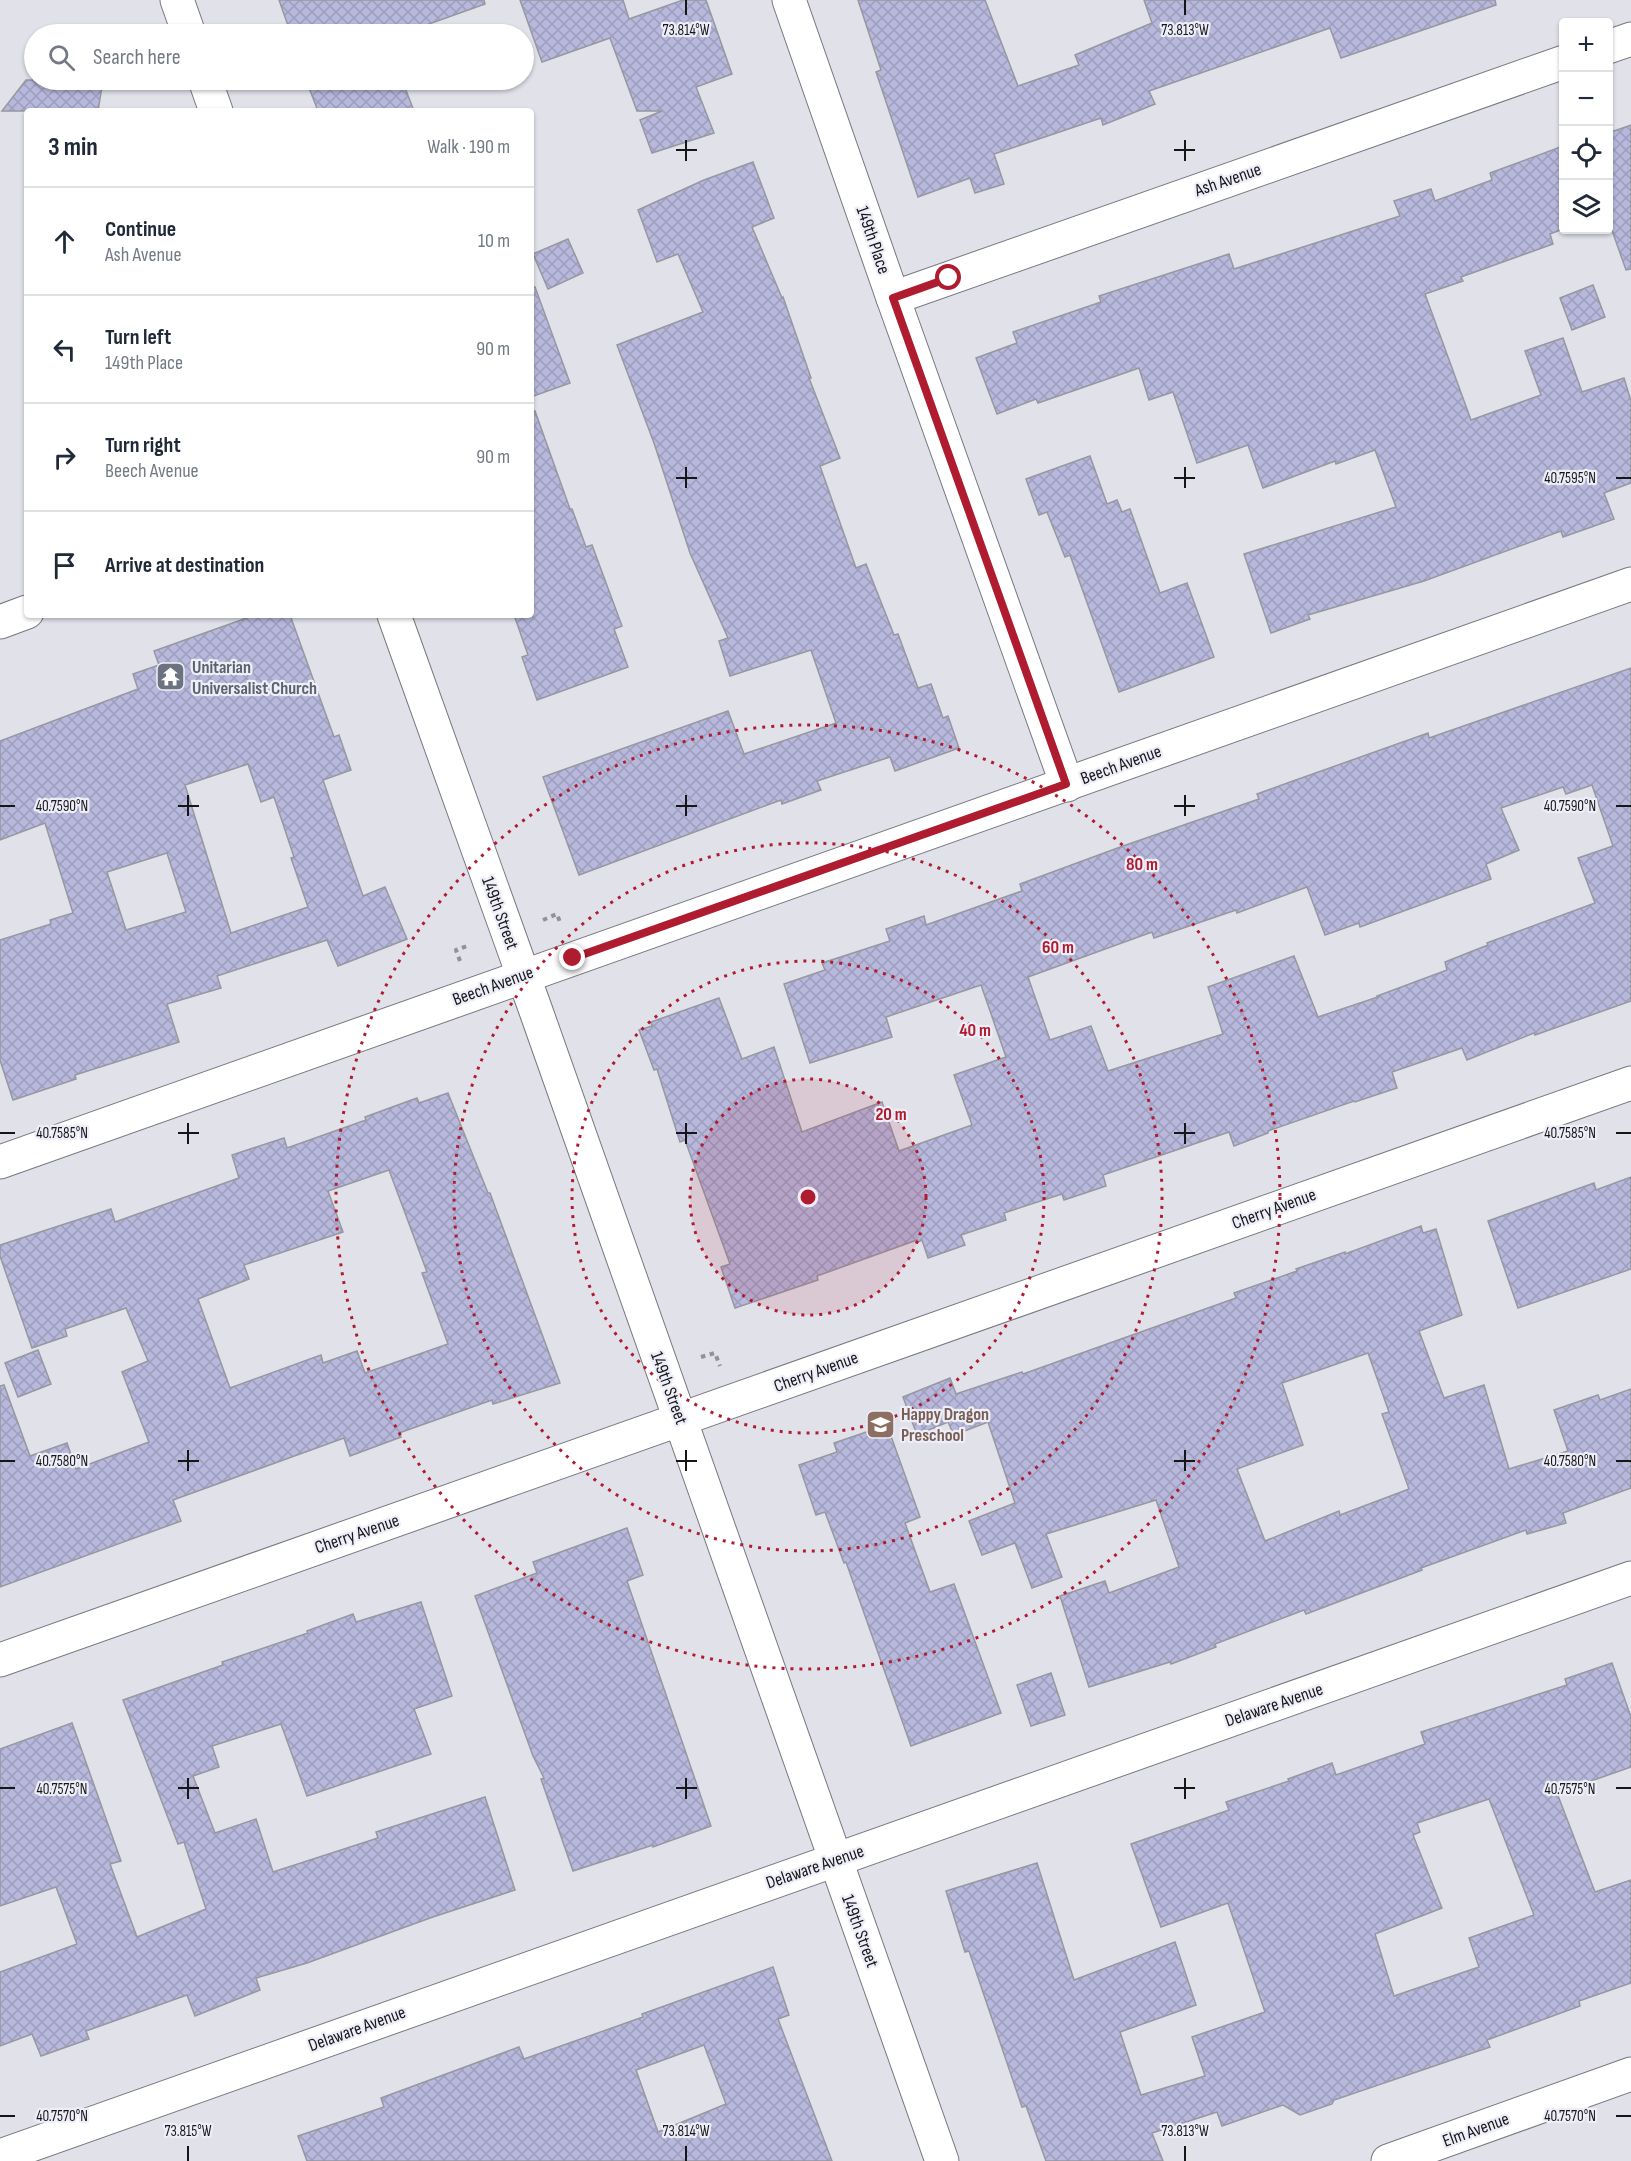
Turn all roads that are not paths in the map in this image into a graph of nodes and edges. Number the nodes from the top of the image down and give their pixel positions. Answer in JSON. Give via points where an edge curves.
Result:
{"nodes":[{"id":1,"x":177,"y":0,"type":"edge"},
{"id":2,"x":789,"y":0,"type":"edge"},
{"id":3,"x":185,"y":24,"type":"edge"},
{"id":4,"x":1631,"y":39,"type":"edge"},
{"id":5,"x":1613,"y":45,"type":"edge"},
{"id":6,"x":1559,"y":63,"type":"edge"},
{"id":7,"x":209,"y":90,"type":"edge"},
{"id":8,"x":215,"y":108,"type":"edge"},
{"id":9,"x":893,"y":298,"type":"junction"},
{"id":10,"x":1631,"y":584,"type":"edge"},
{"id":11,"x":24,"y":613,"type":"edge"},
{"id":12,"x":395,"y":618,"type":"edge"},
{"id":13,"x":0,"y":622,"type":"edge"},
{"id":14,"x":1066,"y":784,"type":"junction"},
{"id":15,"x":523,"y":975,"type":"junction"},
{"id":16,"x":1631,"y":1083,"type":"edge"},
{"id":17,"x":0,"y":1162,"type":"edge"},
{"id":18,"x":680,"y":1420,"type":"junction"},
{"id":19,"x":1631,"y":1578,"type":"edge"},
{"id":20,"x":0,"y":1660,"type":"edge"},
{"id":21,"x":834,"y":1860,"type":"junction"},
{"id":22,"x":1631,"y":2074,"type":"edge"},
{"id":23,"x":0,"y":2156,"type":"edge"},
{"id":24,"x":942,"y":2161,"type":"edge"},
{"id":25,"x":1388,"y":2161,"type":"edge"}],
"edges":[{"from":1,"to":3,"type":"street"},
{"from":2,"to":9,"type":"street","name":"149th Place"},
{"from":4,"to":5,"type":"street"},
{"from":6,"to":9,"type":"street","name":"Ash Avenue"},
{"from":7,"to":8,"type":"street"},
{"from":9,"to":14,"type":"street","name":"149th Place"},
{"from":10,"to":14,"type":"street","name":"Beech Avenue"},
{"from":11,"to":13,"type":"street"},
{"from":12,"to":15,"type":"street","name":"149th Street"},
{"from":14,"to":15,"type":"street","name":"Beech Avenue"},
{"from":15,"to":17,"type":"street","name":"Beech Avenue"},
{"from":15,"to":18,"type":"street","name":"149th Street"},
{"from":16,"to":18,"type":"street","name":"Cherry Avenue"},
{"from":18,"to":20,"type":"street","name":"Cherry Avenue"},
{"from":18,"to":21,"type":"street","name":"149th Street"},
{"from":19,"to":21,"type":"street","name":"Delaware Avenue"},
{"from":21,"to":23,"type":"street","name":"Delaware Avenue"},
{"from":21,"to":24,"type":"street","name":"149th Street"},
{"from":22,"to":25,"type":"street","name":"Elm Avenue"}]}
